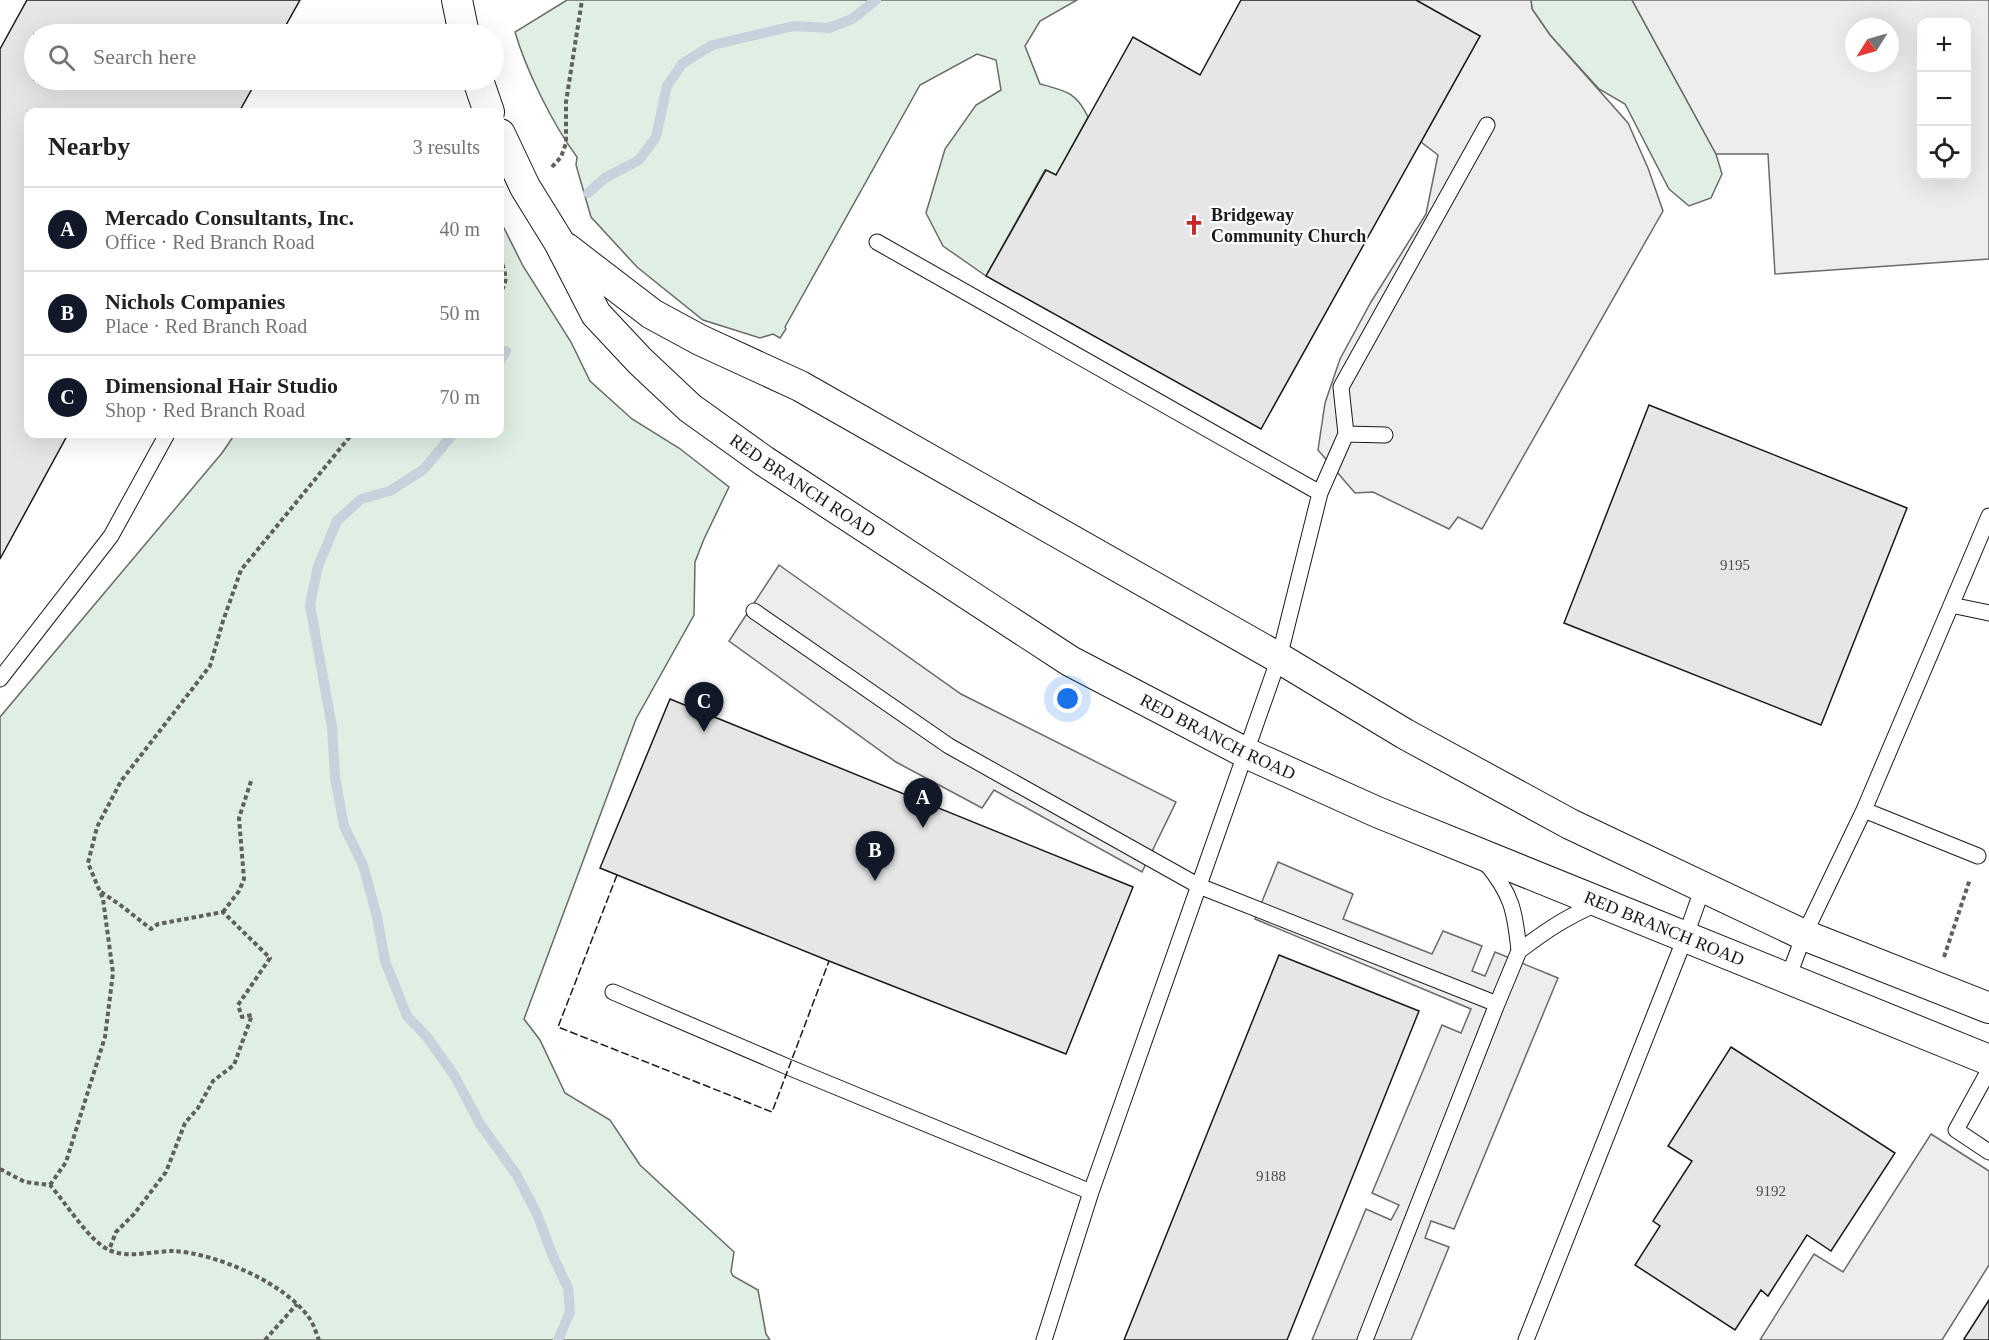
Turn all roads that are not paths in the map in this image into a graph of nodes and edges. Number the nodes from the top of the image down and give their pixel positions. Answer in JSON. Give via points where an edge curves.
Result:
{"nodes":[{"id":1,"x":457,"y":0,"type":"edge"},
{"id":2,"x":462,"y":24,"type":"edge"},
{"id":3,"x":1487,"y":124,"type":"dead end"},
{"id":4,"x":504,"y":142,"type":"edge"},
{"id":5,"x":559,"y":242,"type":"junction"},
{"id":6,"x":877,"y":242,"type":"dead end"},
{"id":7,"x":1346,"y":434,"type":"junction"},
{"id":8,"x":1385,"y":435,"type":"dead end"},
{"id":9,"x":166,"y":438,"type":"edge"},
{"id":10,"x":1320,"y":492,"type":"junction"},
{"id":11,"x":1989,"y":516,"type":"edge"},
{"id":12,"x":1951,"y":605,"type":"junction"},
{"id":13,"x":754,"y":611,"type":"dead end"},
{"id":14,"x":1989,"y":613,"type":"edge"},
{"id":15,"x":1279,"y":658,"type":"junction"},
{"id":16,"x":0,"y":679,"type":"edge"},
{"id":17,"x":1246,"y":753,"type":"junction"},
{"id":18,"x":1864,"y":810,"type":"junction"},
{"id":19,"x":1477,"y":853,"type":"junction"},
{"id":20,"x":1978,"y":856,"type":"road end"},
{"id":21,"x":1199,"y":886,"type":"junction"},
{"id":22,"x":1703,"y":887,"type":"junction"},
{"id":23,"x":1599,"y":903,"type":"junction"},
{"id":24,"x":1804,"y":935,"type":"junction"},
{"id":25,"x":1685,"y":938,"type":"junction"},
{"id":26,"x":1519,"y":951,"type":"junction"},
{"id":27,"x":1788,"y":978,"type":"junction"},
{"id":28,"x":613,"y":992,"type":"dead end"},
{"id":29,"x":1497,"y":1004,"type":"junction"},
{"id":30,"x":1989,"y":1008,"type":"edge"},
{"id":31,"x":1989,"y":1060,"type":"edge"},
{"id":32,"x":1989,"y":1070,"type":"edge"},
{"id":33,"x":1989,"y":1152,"type":"edge"},
{"id":34,"x":1091,"y":1192,"type":"junction"},
{"id":35,"x":1044,"y":1340,"type":"edge"},
{"id":36,"x":1365,"y":1340,"type":"edge"},
{"id":37,"x":1526,"y":1340,"type":"edge"}],
"edges":[{"from":1,"to":2,"type":"street"},
{"from":3,"to":7,"type":"lane","via":[[1341,387]]},
{"from":4,"to":5,"type":"street","name":"RED BRANCH ROAD","via":[[525,187]]},
{"from":5,"to":15,"type":"street","name":"RED BRANCH ROAD","via":[[652,314],[800,386]]},
{"from":5,"to":17,"type":"street","name":"RED BRANCH ROAD","via":[[596,314],[690,408],[764,461],[1070,661]]},
{"from":6,"to":10,"type":"lane"},
{"from":7,"to":8,"type":"lane"},
{"from":7,"to":10,"type":"lane"},
{"from":9,"to":16,"type":"lane","via":[[111,536]]},
{"from":10,"to":15,"type":"lane"},
{"from":11,"to":12,"type":"lane"},
{"from":12,"to":14,"type":"lane"},
{"from":12,"to":18,"type":"lane"},
{"from":13,"to":21,"type":"lane","via":[[949,746]]},
{"from":15,"to":17,"type":"lane"},
{"from":15,"to":22,"type":"street","name":"RED BRANCH ROAD","via":[[1405,734],[1570,824]]},
{"from":17,"to":19,"type":"street","name":"RED BRANCH ROAD"},
{"from":17,"to":21,"type":"lane"},
{"from":18,"to":20,"type":"lane"},
{"from":18,"to":24,"type":"lane"},
{"from":19,"to":23,"type":"street","name":"RED BRANCH ROAD"},
{"from":19,"to":26,"type":"lane","via":[[1509,897]]},
{"from":21,"to":29,"type":"lane"},
{"from":21,"to":34,"type":"lane"},
{"from":22,"to":24,"type":"street","name":"RED BRANCH ROAD"},
{"from":22,"to":25,"type":"lane"},
{"from":23,"to":25,"type":"street","name":"RED BRANCH ROAD"},
{"from":23,"to":26,"type":"lane","via":[[1548,928]]},
{"from":24,"to":27,"type":"lane"},
{"from":24,"to":30,"type":"street","name":"RED BRANCH ROAD"},
{"from":25,"to":27,"type":"street","name":"RED BRANCH ROAD"},
{"from":25,"to":37,"type":"lane"},
{"from":26,"to":29,"type":"lane"},
{"from":27,"to":31,"type":"street","name":"RED BRANCH ROAD"},
{"from":28,"to":34,"type":"lane"},
{"from":29,"to":36,"type":"lane"},
{"from":32,"to":33,"type":"lane","via":[[1956,1131]]},
{"from":34,"to":35,"type":"lane"}]}
